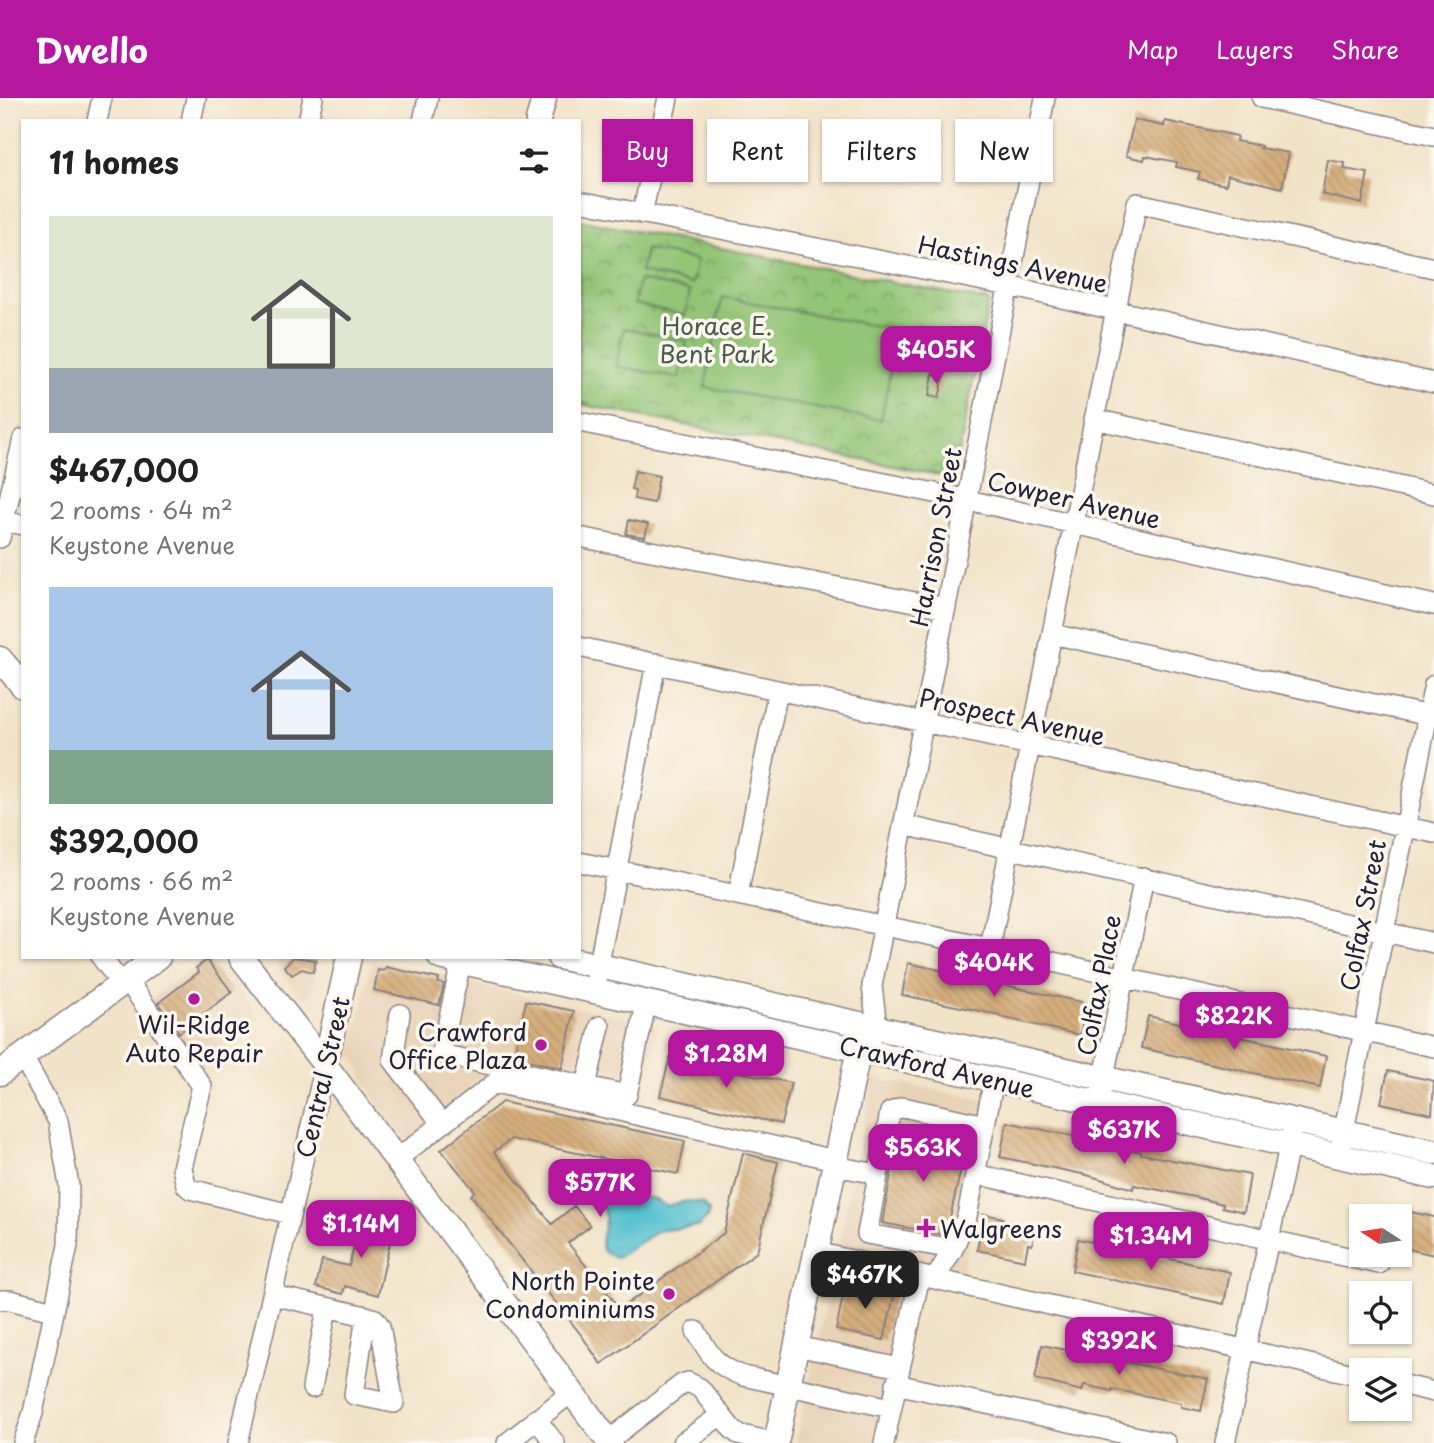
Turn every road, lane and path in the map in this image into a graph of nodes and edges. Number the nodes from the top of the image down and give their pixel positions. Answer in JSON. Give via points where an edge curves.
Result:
{"nodes":[{"id":1,"x":102,"y":98,"type":"edge"},
{"id":2,"x":196,"y":98,"type":"edge"},
{"id":3,"x":313,"y":98,"type":"edge"},
{"id":4,"x":428,"y":98,"type":"edge"},
{"id":5,"x":668,"y":98,"type":"edge"},
{"id":6,"x":1045,"y":98,"type":"edge"},
{"id":7,"x":1262,"y":98,"type":"edge"},
{"id":8,"x":97,"y":119,"type":"edge"},
{"id":9,"x":191,"y":119,"type":"edge"},
{"id":10,"x":308,"y":119,"type":"edge"},
{"id":11,"x":423,"y":119,"type":"edge"},
{"id":12,"x":1434,"y":136,"type":"edge"},
{"id":13,"x":581,"y":201,"type":"edge"},
{"id":14,"x":642,"y":214,"type":"junction"},
{"id":15,"x":1434,"y":268,"type":"edge"},
{"id":16,"x":1009,"y":286,"type":"junction"},
{"id":17,"x":1116,"y":310,"type":"junction"},
{"id":18,"x":1434,"y":383,"type":"edge"},
{"id":19,"x":1094,"y":419,"type":"junction"},
{"id":20,"x":581,"y":428,"type":"edge"},
{"id":21,"x":21,"y":442,"type":"edge"},
{"id":22,"x":8,"y":465,"type":"edge"},
{"id":23,"x":1434,"y":494,"type":"edge"},
{"id":24,"x":967,"y":500,"type":"junction"},
{"id":25,"x":1073,"y":524,"type":"junction"},
{"id":26,"x":9,"y":528,"type":"edge"},
{"id":27,"x":581,"y":537,"type":"edge"},
{"id":28,"x":1434,"y":605,"type":"edge"},
{"id":29,"x":946,"y":608,"type":"junction"},
{"id":30,"x":1052,"y":635,"type":"junction"},
{"id":31,"x":581,"y":646,"type":"edge"},
{"id":32,"x":0,"y":659,"type":"edge"},
{"id":33,"x":656,"y":663,"type":"junction"},
{"id":34,"x":21,"y":684,"type":"edge"},
{"id":35,"x":1434,"y":685,"type":"edge"},
{"id":36,"x":778,"y":690,"type":"junction"},
{"id":37,"x":1431,"y":717,"type":"edge"},
{"id":38,"x":923,"y":722,"type":"junction"},
{"id":39,"x":1030,"y":745,"type":"junction"},
{"id":40,"x":903,"y":824,"type":"junction"},
{"id":41,"x":1405,"y":827,"type":"junction"},
{"id":42,"x":1434,"y":833,"type":"edge"},
{"id":43,"x":1010,"y":848,"type":"junction"},
{"id":44,"x":581,"y":862,"type":"edge"},
{"id":45,"x":617,"y":870,"type":"junction"},
{"id":46,"x":1144,"y":877,"type":"junction"},
{"id":47,"x":738,"y":895,"type":"junction"},
{"id":48,"x":884,"y":925,"type":"junction"},
{"id":49,"x":1384,"y":932,"type":"junction"},
{"id":50,"x":1434,"y":943,"type":"edge"},
{"id":51,"x":990,"y":948,"type":"junction"},
{"id":52,"x":103,"y":959,"type":"edge"},
{"id":53,"x":155,"y":959,"type":"edge"},
{"id":54,"x":242,"y":959,"type":"edge"},
{"id":55,"x":349,"y":959,"type":"edge"},
{"id":56,"x":568,"y":959,"type":"edge"},
{"id":57,"x":451,"y":960,"type":"edge"},
{"id":58,"x":598,"y":966,"type":"junction"},
{"id":59,"x":1124,"y":979,"type":"junction"},
{"id":60,"x":125,"y":982,"type":"junction"},
{"id":61,"x":872,"y":986,"type":"junction"},
{"id":62,"x":593,"y":991,"type":"junction"},
{"id":63,"x":646,"y":1003,"type":"junction"},
{"id":64,"x":400,"y":1014,"type":"dead end"},
{"id":65,"x":850,"y":1021,"type":"junction"},
{"id":66,"x":600,"y":1026,"type":"dead end"},
{"id":67,"x":877,"y":1027,"type":"junction"},
{"id":68,"x":1364,"y":1032,"type":"junction"},
{"id":69,"x":1434,"y":1048,"type":"edge"},
{"id":70,"x":859,"y":1049,"type":"junction"},
{"id":71,"x":23,"y":1057,"type":"junction"},
{"id":72,"x":325,"y":1065,"type":"junction"},
{"id":73,"x":0,"y":1073,"type":"edge"},
{"id":74,"x":1104,"y":1078,"type":"junction"},
{"id":75,"x":994,"y":1079,"type":"junction"},
{"id":76,"x":586,"y":1086,"type":"junction"},
{"id":77,"x":1099,"y":1102,"type":"junction"},
{"id":78,"x":1295,"y":1121,"type":"junction"},
{"id":79,"x":442,"y":1124,"type":"junction"},
{"id":80,"x":985,"y":1125,"type":"junction"},
{"id":81,"x":1344,"y":1132,"type":"junction"},
{"id":82,"x":1290,"y":1145,"type":"junction"},
{"id":83,"x":1434,"y":1152,"type":"edge"},
{"id":84,"x":1339,"y":1156,"type":"junction"},
{"id":85,"x":396,"y":1160,"type":"junction"},
{"id":86,"x":835,"y":1163,"type":"junction"},
{"id":87,"x":878,"y":1174,"type":"junction"},
{"id":88,"x":975,"y":1174,"type":"junction"},
{"id":89,"x":1434,"y":1177,"type":"edge"},
{"id":90,"x":290,"y":1214,"type":"junction"},
{"id":91,"x":1269,"y":1240,"type":"junction"},
{"id":92,"x":953,"y":1249,"type":"junction"},
{"id":93,"x":816,"y":1252,"type":"junction"},
{"id":94,"x":1349,"y":1257,"type":"edge"},
{"id":95,"x":927,"y":1278,"type":"junction"},
{"id":96,"x":272,"y":1296,"type":"junction"},
{"id":97,"x":0,"y":1300,"type":"edge"},
{"id":98,"x":327,"y":1308,"type":"junction"},
{"id":99,"x":53,"y":1311,"type":"junction"},
{"id":100,"x":366,"y":1316,"type":"dead end"},
{"id":101,"x":696,"y":1331,"type":"dead end"},
{"id":102,"x":796,"y":1346,"type":"junction"},
{"id":103,"x":1246,"y":1350,"type":"junction"},
{"id":104,"x":1349,"y":1373,"type":"edge"},
{"id":105,"x":898,"y":1376,"type":"junction"},
{"id":106,"x":788,"y":1385,"type":"junction"},
{"id":107,"x":1412,"y":1387,"type":"edge"},
{"id":108,"x":312,"y":1388,"type":"dead end"},
{"id":109,"x":572,"y":1392,"type":"junction"},
{"id":110,"x":1434,"y":1392,"type":"edge"},
{"id":111,"x":891,"y":1408,"type":"junction"},
{"id":112,"x":720,"y":1415,"type":"junction"},
{"id":113,"x":536,"y":1419,"type":"junction"},
{"id":114,"x":609,"y":1442,"type":"edge"},
{"id":115,"x":766,"y":1442,"type":"edge"},
{"id":116,"x":23,"y":1443,"type":"edge"},
{"id":117,"x":238,"y":1443,"type":"edge"},
{"id":118,"x":507,"y":1443,"type":"edge"},
{"id":119,"x":555,"y":1443,"type":"edge"},
{"id":120,"x":682,"y":1443,"type":"edge"},
{"id":121,"x":884,"y":1443,"type":"edge"},
{"id":122,"x":1166,"y":1443,"type":"edge"},
{"id":123,"x":1225,"y":1443,"type":"edge"}],
"edges":[{"from":1,"to":8,"type":"street"},
{"from":2,"to":9,"type":"street"},
{"from":3,"to":10,"type":"street"},
{"from":4,"to":11,"type":"street"},
{"from":5,"to":14,"type":"street"},
{"from":6,"to":16,"type":"street","name":"Harrison Street"},
{"from":7,"to":12,"type":"street"},
{"from":13,"to":14,"type":"street","name":"Hastings Avenue"},
{"from":14,"to":16,"type":"street","name":"Hastings Avenue"},
{"from":15,"to":17,"type":"street","via":[[1137,203]]},
{"from":16,"to":17,"type":"street","name":"Hastings Avenue"},
{"from":16,"to":24,"type":"street","name":"Harrison Street"},
{"from":17,"to":18,"type":"street","name":"Hastings Avenue"},
{"from":17,"to":19,"type":"street"},
{"from":19,"to":23,"type":"street"},
{"from":19,"to":25,"type":"street"},
{"from":20,"to":24,"type":"street","name":"Cowper Avenue"},
{"from":21,"to":22,"type":"street"},
{"from":22,"to":26,"type":"street"},
{"from":24,"to":25,"type":"street","name":"Cowper Avenue"},
{"from":24,"to":29,"type":"street","name":"Harrison Street"},
{"from":25,"to":28,"type":"street","name":"Cowper Avenue"},
{"from":25,"to":30,"type":"street"},
{"from":27,"to":29,"type":"street"},
{"from":29,"to":38,"type":"street","name":"Harrison Street"},
{"from":30,"to":37,"type":"street"},
{"from":30,"to":39,"type":"street"},
{"from":31,"to":33,"type":"street","name":"Prospect Avenue"},
{"from":32,"to":34,"type":"main road"},
{"from":33,"to":36,"type":"street","name":"Prospect Avenue"},
{"from":33,"to":45,"type":"street"},
{"from":35,"to":37,"type":"street","name":"Colfax Street"},
{"from":36,"to":38,"type":"street","name":"Prospect Avenue"},
{"from":36,"to":47,"type":"street"},
{"from":37,"to":41,"type":"street","name":"Colfax Street"},
{"from":38,"to":39,"type":"street","name":"Prospect Avenue"},
{"from":38,"to":40,"type":"street","name":"Harrison Street"},
{"from":39,"to":41,"type":"street","name":"Prospect Avenue"},
{"from":39,"to":43,"type":"street"},
{"from":40,"to":43,"type":"street"},
{"from":40,"to":48,"type":"street","name":"Harrison Street"},
{"from":41,"to":42,"type":"street","name":"Prospect Avenue"},
{"from":41,"to":49,"type":"street","name":"Colfax Street"},
{"from":43,"to":46,"type":"street"},
{"from":43,"to":51,"type":"street"},
{"from":44,"to":45,"type":"street"},
{"from":45,"to":47,"type":"street"},
{"from":45,"to":58,"type":"street"},
{"from":46,"to":49,"type":"street"},
{"from":46,"to":59,"type":"street","name":"Colfax Place"},
{"from":47,"to":48,"type":"street"},
{"from":48,"to":51,"type":"street"},
{"from":48,"to":61,"type":"street","name":"Harrison Street"},
{"from":49,"to":50,"type":"street"},
{"from":49,"to":68,"type":"street","name":"Colfax Street"},
{"from":51,"to":59,"type":"street"},
{"from":52,"to":60,"type":"street"},
{"from":53,"to":60,"type":"main road"},
{"from":54,"to":72,"type":"main road"},
{"from":55,"to":72,"type":"main road","name":"Central Street"},
{"from":56,"to":58,"type":"main road","name":"Crawford Avenue"},
{"from":57,"to":62,"type":"main road","name":"Crawford Avenue"},
{"from":57,"to":76,"type":"street","via":[[441,1054]]},
{"from":58,"to":62,"type":"street"},
{"from":58,"to":65,"type":"main road","name":"Crawford Avenue"},
{"from":59,"to":68,"type":"street"},
{"from":59,"to":74,"type":"street","name":"Colfax Place"},
{"from":60,"to":71,"type":"main road"},
{"from":60,"to":90,"type":"street","via":[[202,1086],[182,1168],[186,1185]]},
{"from":61,"to":65,"type":"street","name":"Harrison Street"},
{"from":61,"to":67,"type":"street","name":"Harrison Street"},
{"from":62,"to":63,"type":"main road","name":"Crawford Avenue"},
{"from":63,"to":70,"type":"main road","name":"Crawford Avenue"},
{"from":63,"to":76,"type":"street","via":[[626,1095]]},
{"from":64,"to":79,"type":"street","via":[[393,1060]]},
{"from":65,"to":67,"type":"main road","name":"Crawford Avenue"},
{"from":65,"to":70,"type":"main road"},
{"from":66,"to":76,"type":"street"},
{"from":67,"to":70,"type":"main road"},
{"from":67,"to":74,"type":"main road","name":"Crawford Avenue"},
{"from":68,"to":69,"type":"street"},
{"from":68,"to":81,"type":"street","name":"Colfax Street"},
{"from":70,"to":75,"type":"main road","name":"Crawford Avenue"},
{"from":70,"to":86,"type":"main road"},
{"from":71,"to":73,"type":"main road"},
{"from":71,"to":99,"type":"street","via":[[58,1121],[69,1186],[68,1245]]},
{"from":72,"to":85,"type":"main road"},
{"from":72,"to":90,"type":"street","name":"Central Street"},
{"from":74,"to":77,"type":"street","name":"Colfax Place"},
{"from":74,"to":78,"type":"main road","name":"Crawford Avenue"},
{"from":75,"to":77,"type":"main road","name":"Crawford Avenue"},
{"from":75,"to":80,"type":"street"},
{"from":77,"to":82,"type":"main road","name":"Crawford Avenue"},
{"from":78,"to":81,"type":"main road","name":"Crawford Avenue"},
{"from":78,"to":82,"type":"street"},
{"from":79,"to":85,"type":"street"},
{"from":79,"to":86,"type":"street","via":[[495,1083]]},
{"from":80,"to":87,"type":"street","via":[[903,1107],[890,1112]]},
{"from":80,"to":88,"type":"street"},
{"from":81,"to":83,"type":"main road","name":"Crawford Avenue"},
{"from":81,"to":84,"type":"street","name":"Colfax Street"},
{"from":82,"to":84,"type":"main road","name":"Crawford Avenue"},
{"from":82,"to":91,"type":"street"},
{"from":84,"to":89,"type":"main road","name":"Crawford Avenue"},
{"from":85,"to":109,"type":"main road"},
{"from":86,"to":87,"type":"street"},
{"from":86,"to":93,"type":"main road"},
{"from":87,"to":92,"type":"street","via":[[867,1234]]},
{"from":88,"to":91,"type":"street"},
{"from":88,"to":92,"type":"street","via":[[967,1216]]},
{"from":90,"to":96,"type":"street","name":"Central Street"},
{"from":91,"to":94,"type":"street"},
{"from":91,"to":103,"type":"street"},
{"from":92,"to":95,"type":"street"},
{"from":93,"to":95,"type":"street"},
{"from":93,"to":102,"type":"main road"},
{"from":95,"to":103,"type":"street"},
{"from":95,"to":105,"type":"street"},
{"from":96,"to":98,"type":"street"},
{"from":96,"to":117,"type":"street","name":"Central Street"},
{"from":97,"to":99,"type":"street"},
{"from":98,"to":100,"type":"street"},
{"from":98,"to":108,"type":"street"},
{"from":99,"to":116,"type":"street"},
{"from":101,"to":106,"type":"street","via":[[708,1354],[723,1368]]},
{"from":102,"to":105,"type":"street"},
{"from":102,"to":106,"type":"main road"},
{"from":103,"to":104,"type":"street"},
{"from":103,"to":123,"type":"street"},
{"from":105,"to":111,"type":"street"},
{"from":105,"to":122,"type":"street"},
{"from":106,"to":111,"type":"street"},
{"from":106,"to":115,"type":"main road"},
{"from":107,"to":110,"type":"street"},
{"from":109,"to":113,"type":"street"},
{"from":109,"to":114,"type":"main road"},
{"from":111,"to":121,"type":"street"},
{"from":112,"to":114,"type":"street","via":[[699,1388],[688,1382]]},
{"from":112,"to":115,"type":"street","via":[[738,1434]]},
{"from":112,"to":120,"type":"street"},
{"from":113,"to":118,"type":"street"},
{"from":113,"to":119,"type":"street"}]}
